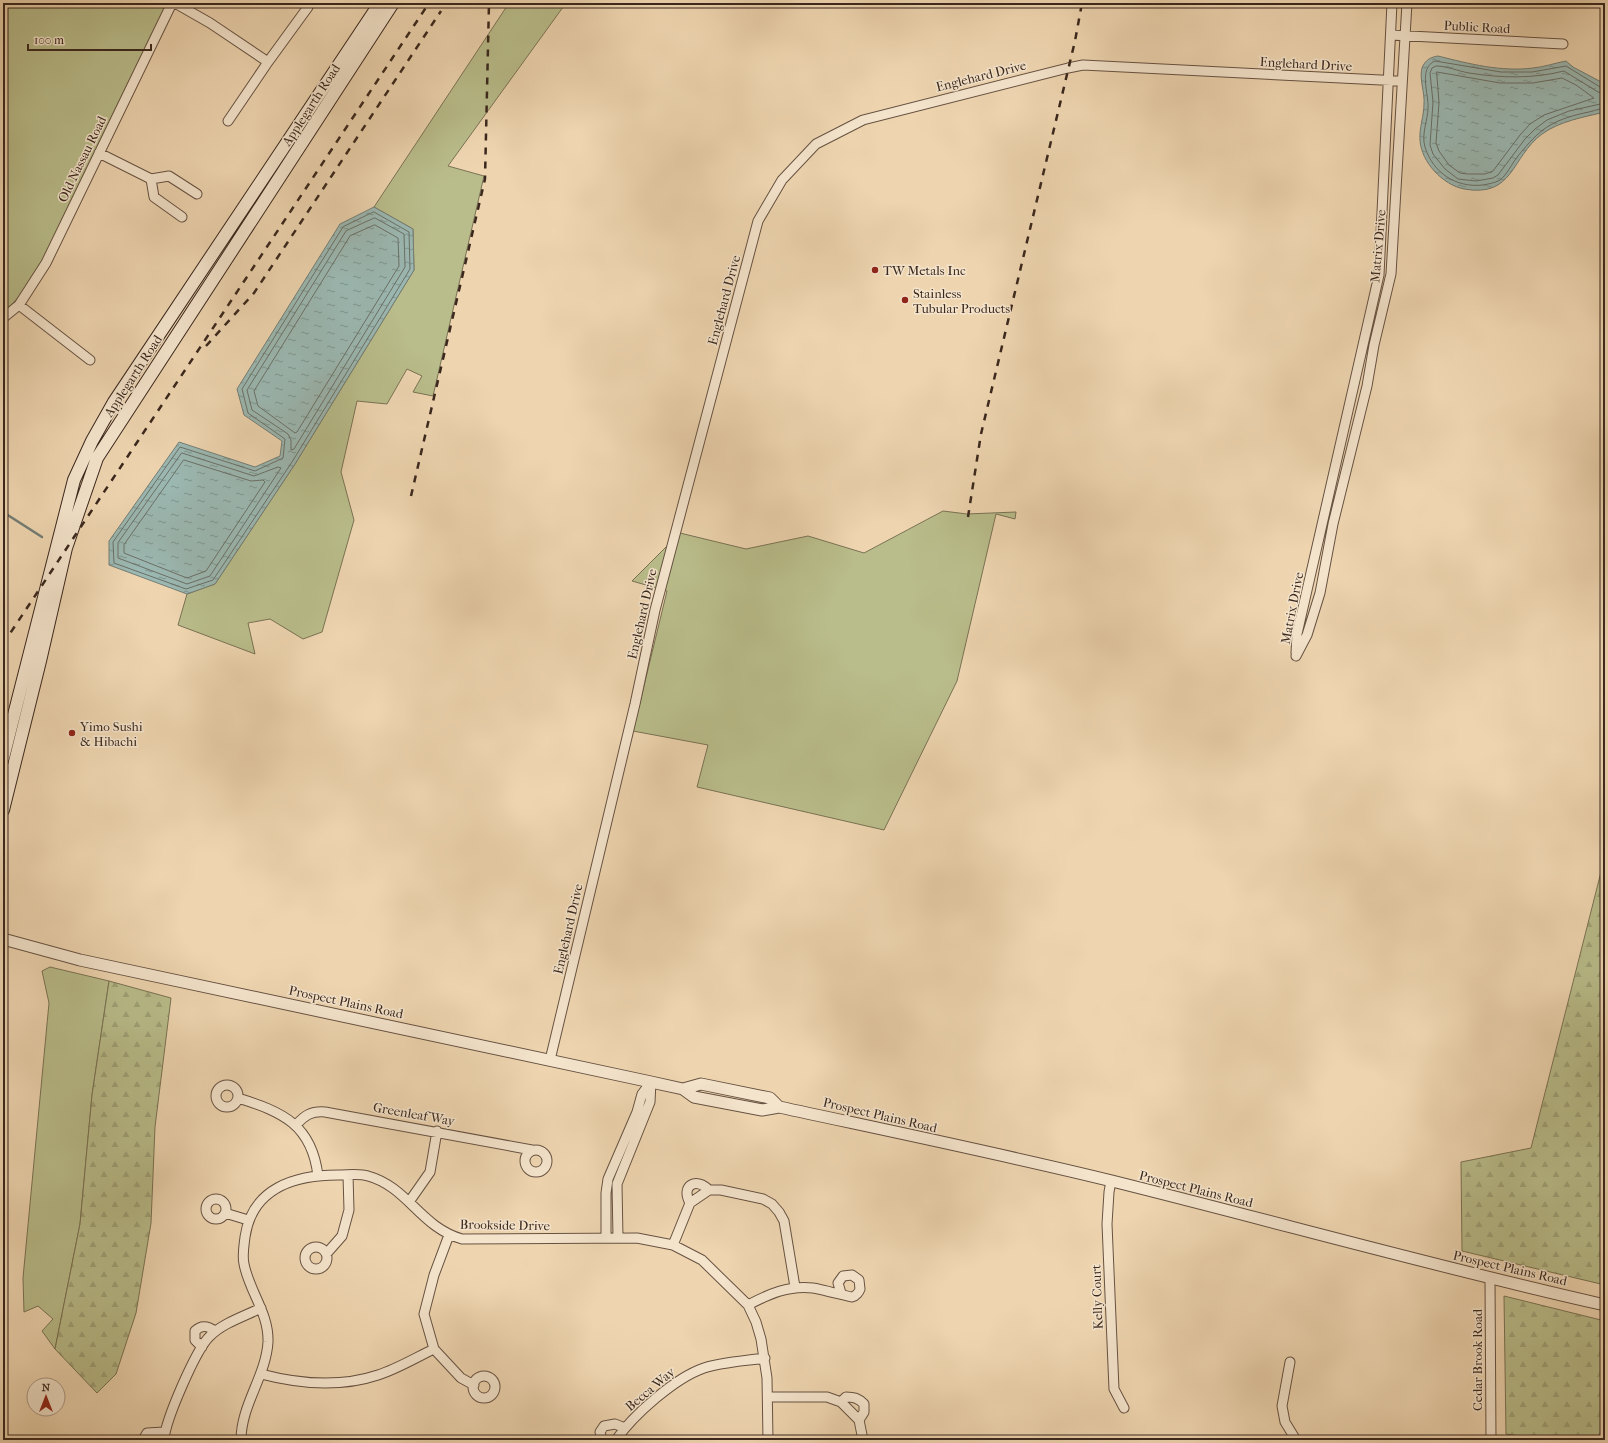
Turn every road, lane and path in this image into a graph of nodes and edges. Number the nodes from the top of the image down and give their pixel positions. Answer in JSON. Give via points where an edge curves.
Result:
{"nodes":[{"id":1,"x":172,"y":3,"type":"edge"},
{"id":2,"x":175,"y":3,"type":"edge"},
{"id":3,"x":380,"y":3,"type":"edge"},
{"id":4,"x":393,"y":3,"type":"edge"},
{"id":5,"x":1392,"y":3,"type":"edge"},
{"id":6,"x":1407,"y":3,"type":"edge"},
{"id":7,"x":308,"y":7,"type":"dead end"},
{"id":8,"x":1391,"y":35,"type":"junction"},
{"id":9,"x":1406,"y":36,"type":"junction"},
{"id":10,"x":1562,"y":44,"type":"dead end"},
{"id":11,"x":268,"y":62,"type":"junction"},
{"id":12,"x":1389,"y":80,"type":"junction"},
{"id":13,"x":1401,"y":81,"type":"junction"},
{"id":14,"x":228,"y":121,"type":"dead end"},
{"id":15,"x":99,"y":153,"type":"junction"},
{"id":16,"x":151,"y":179,"type":"junction"},
{"id":17,"x":197,"y":194,"type":"dead end"},
{"id":18,"x":182,"y":217,"type":"dead end"},
{"id":19,"x":19,"y":305,"type":"junction"},
{"id":20,"x":3,"y":318,"type":"edge"},
{"id":21,"x":90,"y":360,"type":"dead end"},
{"id":22,"x":3,"y":758,"type":"edge"},
{"id":23,"x":3,"y":810,"type":"edge"},
{"id":24,"x":3,"y":939,"type":"edge"},
{"id":25,"x":550,"y":1060,"type":"junction"},
{"id":26,"x":651,"y":1082,"type":"junction"},
{"id":27,"x":238,"y":1098,"type":"dead end"},
{"id":28,"x":296,"y":1125,"type":"junction"},
{"id":29,"x":437,"y":1131,"type":"junction"},
{"id":30,"x":532,"y":1150,"type":"dead end"},
{"id":31,"x":348,"y":1175,"type":"junction"},
{"id":32,"x":318,"y":1176,"type":"junction"},
{"id":33,"x":1111,"y":1181,"type":"junction"},
{"id":34,"x":709,"y":1190,"type":"junction"},
{"id":35,"x":409,"y":1202,"type":"junction"},
{"id":36,"x":690,"y":1203,"type":"junction"},
{"id":37,"x":225,"y":1213,"type":"dead end"},
{"id":38,"x":248,"y":1220,"type":"junction"},
{"id":39,"x":449,"y":1235,"type":"junction"},
{"id":40,"x":606,"y":1238,"type":"junction"},
{"id":41,"x":618,"y":1238,"type":"junction"},
{"id":42,"x":673,"y":1245,"type":"junction"},
{"id":43,"x":327,"y":1253,"type":"dead end"},
{"id":44,"x":1490,"y":1279,"type":"junction"},
{"id":45,"x":795,"y":1287,"type":"junction"},
{"id":46,"x":841,"y":1293,"type":"dead end"},
{"id":47,"x":1605,"y":1304,"type":"edge"},
{"id":48,"x":748,"y":1305,"type":"junction"},
{"id":49,"x":261,"y":1308,"type":"junction"},
{"id":50,"x":215,"y":1331,"type":"junction"},
{"id":51,"x":202,"y":1347,"type":"junction"},
{"id":52,"x":434,"y":1349,"type":"junction"},
{"id":53,"x":765,"y":1358,"type":"junction"},
{"id":54,"x":1290,"y":1362,"type":"dead end"},
{"id":55,"x":261,"y":1374,"type":"junction"},
{"id":56,"x":474,"y":1385,"type":"dead end"},
{"id":57,"x":768,"y":1397,"type":"junction"},
{"id":58,"x":841,"y":1402,"type":"junction"},
{"id":59,"x":1124,"y":1408,"type":"dead end"},
{"id":60,"x":859,"y":1420,"type":"junction"},
{"id":61,"x":625,"y":1428,"type":"junction"},
{"id":62,"x":164,"y":1436,"type":"edge"},
{"id":63,"x":143,"y":1440,"type":"edge"},
{"id":64,"x":241,"y":1440,"type":"edge"},
{"id":65,"x":602,"y":1440,"type":"edge"},
{"id":66,"x":616,"y":1440,"type":"edge"},
{"id":67,"x":768,"y":1440,"type":"edge"},
{"id":68,"x":863,"y":1440,"type":"edge"},
{"id":69,"x":1296,"y":1440,"type":"edge"},
{"id":70,"x":1491,"y":1440,"type":"edge"}],
"edges":[{"from":1,"to":15,"type":"street","name":"Old Nassau Road"},
{"from":2,"to":11,"type":"street"},
{"from":3,"to":22,"type":"main road","name":"Applegarth Road","via":[[114,402],[92,441],[74,480]]},
{"from":4,"to":23,"type":"main road","name":"Applegarth Road","via":[[97,458],[66,548]]},
{"from":5,"to":8,"type":"street","name":"Matrix Drive"},
{"from":6,"to":9,"type":"street","name":"Matrix Drive"},
{"from":7,"to":11,"type":"street"},
{"from":8,"to":9,"type":"street","name":"Public Road"},
{"from":8,"to":12,"type":"street","name":"Matrix Drive"},
{"from":9,"to":10,"type":"street","name":"Public Road"},
{"from":9,"to":13,"type":"street","name":"Matrix Drive"},
{"from":11,"to":14,"type":"street"},
{"from":12,"to":13,"type":"street","name":"Englehard Drive"},
{"from":12,"to":13,"type":"street","name":"Matrix Drive","via":[[1380,275],[1297,634],[1296,656],[1307,634],[1320,593],[1333,524],[1391,274]]},
{"from":12,"to":25,"type":"street","name":"Englehard Drive","via":[[1083,65],[863,120],[816,144],[782,180],[758,221],[745,268],[656,610]]},
{"from":15,"to":16,"type":"street"},
{"from":15,"to":19,"type":"street","name":"Old Nassau Road","via":[[46,263]]},
{"from":16,"to":17,"type":"street","via":[[169,176]]},
{"from":16,"to":18,"type":"street","via":[[154,197]]},
{"from":19,"to":20,"type":"street","name":"Old Nassau Road"},
{"from":19,"to":21,"type":"street"},
{"from":24,"to":25,"type":"street","name":"Prospect Plains Road","via":[[80,960]]},
{"from":25,"to":26,"type":"street","name":"Prospect Plains Road"},
{"from":26,"to":33,"type":"street","name":"Prospect Plains Road","via":[[683,1090],[701,1084],[770,1098],[779,1107]]},
{"from":26,"to":40,"type":"street","via":[[642,1094],[637,1112],[608,1179]]},
{"from":26,"to":41,"type":"street","via":[[650,1102],[618,1184]]},
{"from":27,"to":28,"type":"street","via":[[278,1113]]},
{"from":28,"to":29,"type":"street","name":"Greenleaf Way","via":[[313,1111]]},
{"from":28,"to":32,"type":"street","via":[[313,1150]]},
{"from":29,"to":30,"type":"street","name":"Greenleaf Way"},
{"from":29,"to":35,"type":"street","via":[[430,1172]]},
{"from":31,"to":32,"type":"street","name":"Brookside Drive"},
{"from":31,"to":35,"type":"street","name":"Brookside Drive","via":[[378,1178]]},
{"from":31,"to":43,"type":"street","via":[[349,1210],[342,1236]]},
{"from":32,"to":38,"type":"street","name":"Brookside Drive","via":[[294,1180],[272,1191]]},
{"from":33,"to":44,"type":"street","name":"Prospect Plains Road"},
{"from":33,"to":59,"type":"street","name":"Kelly Court","via":[[1107,1224],[1114,1390]]},
{"from":34,"to":36,"type":"street"},
{"from":34,"to":36,"type":"street","via":[[696,1183],[691,1184],[686,1190]]},
{"from":34,"to":45,"type":"street","via":[[763,1199],[772,1204],[784,1221]]},
{"from":35,"to":39,"type":"street","name":"Brookside Drive","via":[[431,1224]]},
{"from":36,"to":42,"type":"street"},
{"from":37,"to":38,"type":"street"},
{"from":38,"to":49,"type":"street","name":"Brookside Drive","via":[[243,1248],[244,1263]]},
{"from":39,"to":40,"type":"street","name":"Brookside Drive","via":[[470,1239]]},
{"from":39,"to":52,"type":"street","via":[[434,1275],[424,1314]]},
{"from":40,"to":41,"type":"street","name":"Brookside Drive"},
{"from":41,"to":42,"type":"street","name":"Brookside Drive","via":[[637,1238]]},
{"from":42,"to":48,"type":"street","name":"Brookside Drive","via":[[702,1260]]},
{"from":44,"to":47,"type":"street","name":"Prospect Plains Road"},
{"from":44,"to":70,"type":"street","name":"Cedar Brook Road"},
{"from":45,"to":46,"type":"street"},
{"from":45,"to":48,"type":"street","via":[[770,1294]]},
{"from":48,"to":53,"type":"street","name":"Brookside Drive"},
{"from":49,"to":50,"type":"street"},
{"from":49,"to":55,"type":"street","name":"Brookside Drive","via":[[268,1331],[265,1362]]},
{"from":50,"to":51,"type":"street"},
{"from":50,"to":51,"type":"street","via":[[204,1326],[195,1331],[195,1340]]},
{"from":51,"to":62,"type":"street","via":[[170,1412]]},
{"from":52,"to":55,"type":"street","via":[[378,1375],[354,1381],[302,1383]]},
{"from":52,"to":56,"type":"street","via":[[461,1378]]},
{"from":53,"to":57,"type":"street","name":"Brookside Drive"},
{"from":53,"to":61,"type":"street","name":"Becca Way","via":[[704,1368],[684,1376]]},
{"from":54,"to":69,"type":"street","via":[[1282,1406],[1284,1422]]},
{"from":55,"to":64,"type":"street","name":"Brookside Drive","via":[[246,1410]]},
{"from":57,"to":58,"type":"street","via":[[827,1397]]},
{"from":57,"to":67,"type":"street","name":"Brookside Drive"},
{"from":58,"to":60,"type":"street"},
{"from":58,"to":60,"type":"street","via":[[846,1397],[852,1397],[864,1404],[864,1412]]},
{"from":60,"to":68,"type":"street"},
{"from":61,"to":65,"type":"street","name":"Becca Way","via":[[615,1424],[604,1426],[600,1432]]},
{"from":61,"to":66,"type":"street","name":"Becca Way"},
{"from":62,"to":63,"type":"street","via":[[148,1433]]}]}
